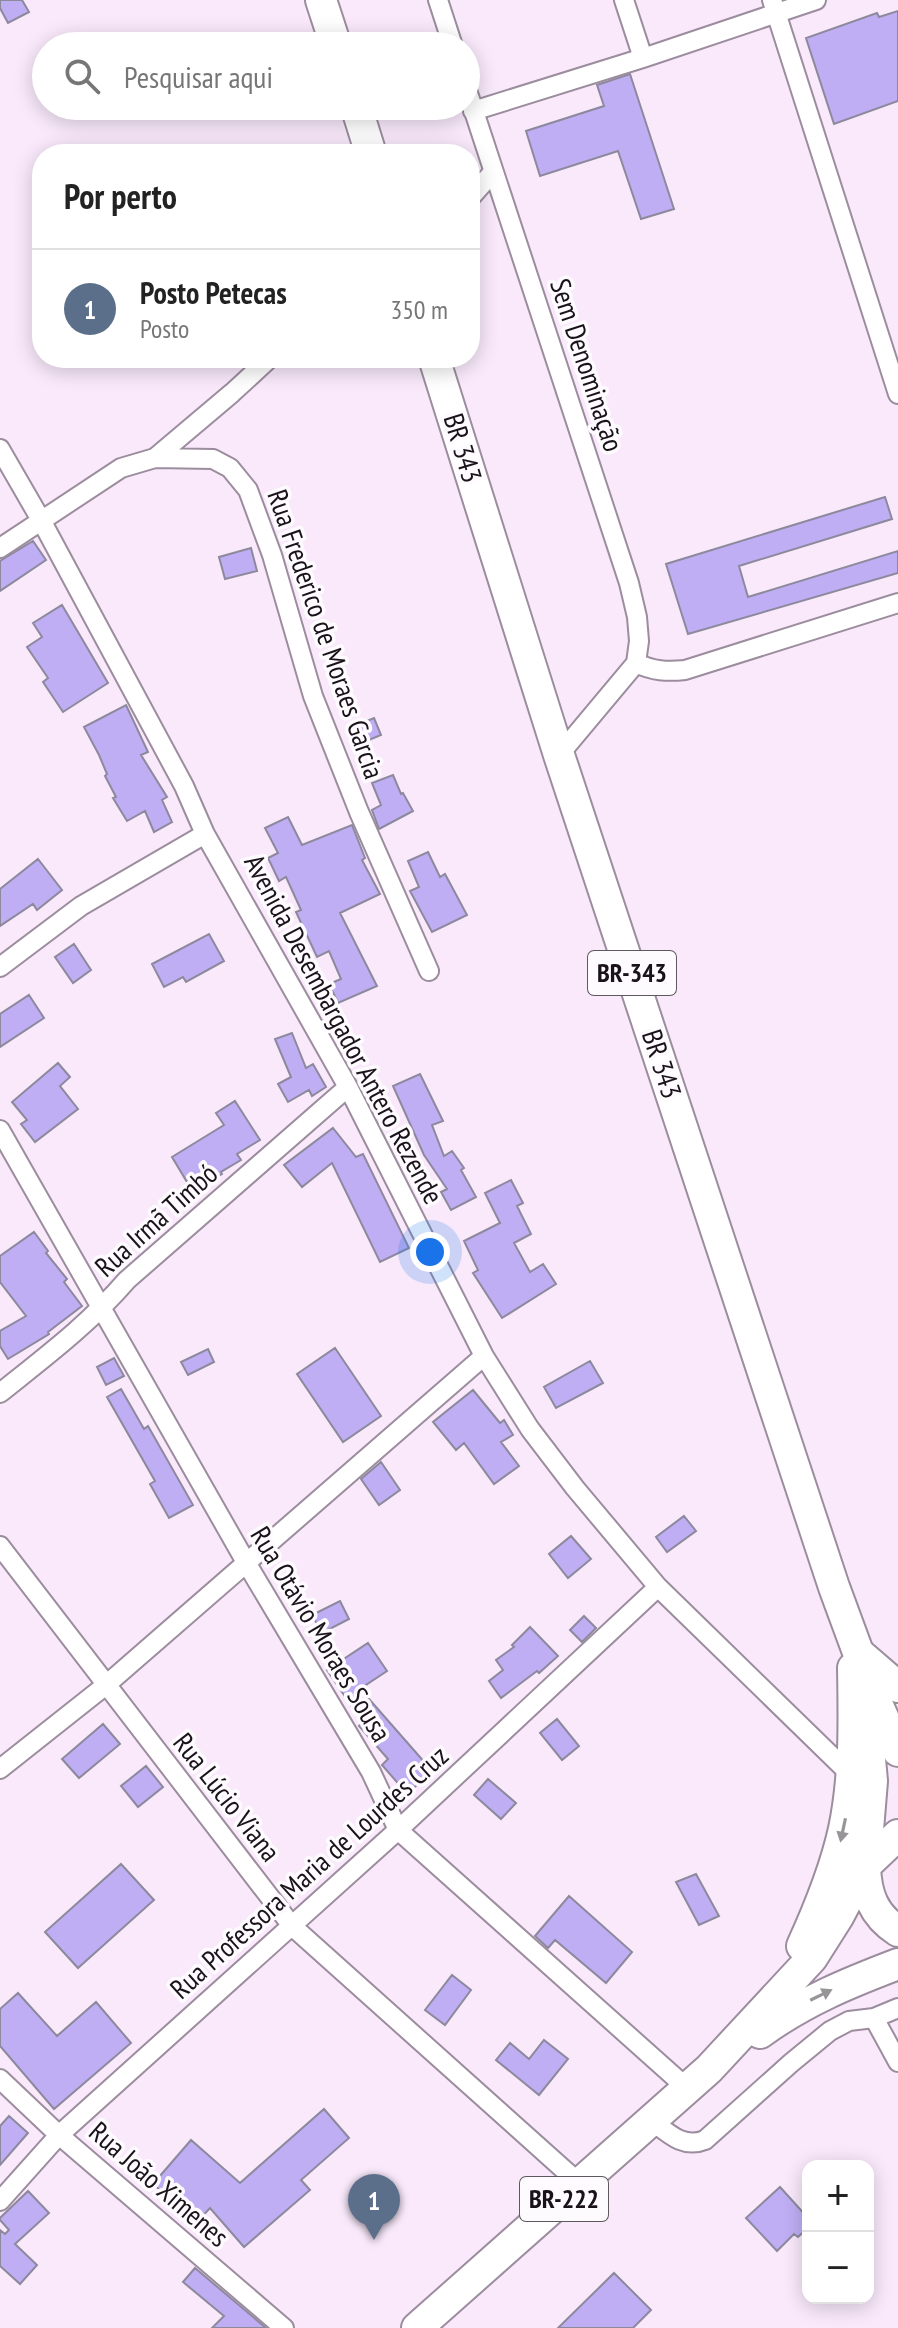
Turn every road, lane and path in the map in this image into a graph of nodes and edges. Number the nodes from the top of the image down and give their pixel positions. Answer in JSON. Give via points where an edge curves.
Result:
{"nodes":[{"id":1,"x":321,"y":0,"type":"edge"},
{"id":2,"x":438,"y":0,"type":"edge"},
{"id":3,"x":624,"y":0,"type":"edge"},
{"id":4,"x":816,"y":0,"type":"edge"},
{"id":5,"x":774,"y":6,"type":"edge"},
{"id":6,"x":331,"y":32,"type":"edge"},
{"id":7,"x":448,"y":32,"type":"edge"},
{"id":8,"x":643,"y":58,"type":"junction"},
{"id":9,"x":480,"y":109,"type":"edge"},
{"id":10,"x":360,"y":120,"type":"edge"},
{"id":11,"x":476,"y":120,"type":"edge"},
{"id":12,"x":368,"y":144,"type":"edge"},
{"id":13,"x":493,"y":172,"type":"junction"},
{"id":14,"x":480,"y":187,"type":"edge"},
{"id":15,"x":259,"y":368,"type":"edge"},
{"id":16,"x":437,"y":368,"type":"edge"},
{"id":17,"x":898,"y":394,"type":"edge"},
{"id":18,"x":0,"y":449,"type":"edge"},
{"id":19,"x":155,"y":458,"type":"junction"},
{"id":20,"x":41,"y":520,"type":"junction"},
{"id":21,"x":0,"y":548,"type":"edge"},
{"id":22,"x":898,"y":603,"type":"edge"},
{"id":23,"x":636,"y":663,"type":"junction"},
{"id":24,"x":559,"y":755,"type":"junction"},
{"id":25,"x":205,"y":834,"type":"junction"},
{"id":26,"x":0,"y":967,"type":"edge"},
{"id":27,"x":429,"y":971,"type":"dead end"},
{"id":28,"x":348,"y":1087,"type":"junction"},
{"id":29,"x":0,"y":1130,"type":"edge"},
{"id":30,"x":101,"y":1309,"type":"junction"},
{"id":31,"x":484,"y":1356,"type":"junction"},
{"id":32,"x":0,"y":1393,"type":"edge"},
{"id":33,"x":0,"y":1546,"type":"edge"},
{"id":34,"x":247,"y":1564,"type":"junction"},
{"id":35,"x":658,"y":1587,"type":"junction"},
{"id":36,"x":857,"y":1662,"type":"junction"},
{"id":37,"x":106,"y":1685,"type":"junction"},
{"id":38,"x":898,"y":1687,"type":"edge"},
{"id":39,"x":898,"y":1751,"type":"edge"},
{"id":40,"x":0,"y":1769,"type":"edge"},
{"id":41,"x":851,"y":1775,"type":"junction"},
{"id":42,"x":398,"y":1830,"type":"junction"},
{"id":43,"x":898,"y":1835,"type":"edge"},
{"id":44,"x":865,"y":1866,"type":"junction"},
{"id":45,"x":292,"y":1926,"type":"junction"},
{"id":46,"x":898,"y":1931,"type":"edge"},
{"id":47,"x":898,"y":1964,"type":"edge"},
{"id":48,"x":784,"y":1990,"type":"junction"},
{"id":49,"x":898,"y":2008,"type":"edge"},
{"id":50,"x":874,"y":2018,"type":"junction"},
{"id":51,"x":898,"y":2062,"type":"edge"},
{"id":52,"x":0,"y":2079,"type":"edge"},
{"id":53,"x":698,"y":2079,"type":"junction"},
{"id":54,"x":651,"y":2120,"type":"junction"},
{"id":55,"x":59,"y":2135,"type":"junction"},
{"id":56,"x":580,"y":2184,"type":"junction"},
{"id":57,"x":0,"y":2201,"type":"edge"},
{"id":58,"x":284,"y":2328,"type":"edge"},
{"id":59,"x":417,"y":2328,"type":"edge"}],
"edges":[{"from":1,"to":6,"type":"main road"},
{"from":2,"to":7,"type":"street"},
{"from":3,"to":8,"type":"street"},
{"from":4,"to":5,"type":"street"},
{"from":5,"to":8,"type":"street"},
{"from":5,"to":17,"type":"street"},
{"from":8,"to":9,"type":"street"},
{"from":10,"to":12,"type":"main road"},
{"from":11,"to":13,"type":"street","name":"Sem Denominação"},
{"from":13,"to":14,"type":"street"},
{"from":13,"to":23,"type":"street","name":"Sem Denominação","via":[[629,583],[637,617]]},
{"from":15,"to":19,"type":"street"},
{"from":16,"to":24,"type":"main road","name":"BR 343","number":"BR-343"},
{"from":18,"to":20,"type":"street","name":"Avenida Desembargador Antero Rezende"},
{"from":19,"to":20,"type":"street","name":"Rua Frederico de Moraes Garcia","via":[[121,468]]},
{"from":19,"to":27,"type":"street","name":"Rua Frederico de Moraes Garcia","via":[[213,459],[230,468],[248,490],[313,696]]},
{"from":20,"to":21,"type":"street","name":"Rua Frederico de Moraes Garcia"},
{"from":20,"to":25,"type":"street","name":"Avenida Desembargador Antero Rezende"},
{"from":22,"to":23,"type":"street","via":[[685,670],[658,671]]},
{"from":23,"to":24,"type":"street"},
{"from":24,"to":36,"type":"main road","name":"BR 343","number":"BR-343"},
{"from":25,"to":26,"type":"street","via":[[81,906]]},
{"from":25,"to":28,"type":"street","name":"Avenida Desembargador Antero Rezende"},
{"from":28,"to":30,"type":"street","name":"Rua Irmã Timbó","via":[[127,1280]]},
{"from":28,"to":31,"type":"street","name":"Avenida Desembargador Antero Rezende"},
{"from":29,"to":30,"type":"street","name":"Rua Otávio Moraes Sousa"},
{"from":30,"to":32,"type":"street","name":"Rua Irmã Timbó"},
{"from":30,"to":34,"type":"street","name":"Rua Otávio Moraes Sousa"},
{"from":31,"to":34,"type":"street"},
{"from":31,"to":35,"type":"street","name":"Avenida Desembargador Antero Rezende","via":[[557,1465]]},
{"from":33,"to":37,"type":"street","name":"Rua Lúcio Viana"},
{"from":34,"to":37,"type":"street"},
{"from":34,"to":42,"type":"street","name":"Rua Otávio Moraes Sousa","via":[[371,1772]]},
{"from":35,"to":41,"type":"street","name":"Avenida Desembargador Antero Rezende"},
{"from":35,"to":42,"type":"street","name":"Rua Professora Maria de Lourdes Cruz"},
{"from":36,"to":38,"type":"main road"},
{"from":36,"to":39,"type":"main road","number":"BR-343"},
{"from":36,"to":41,"type":"main road"},
{"from":36,"to":44,"type":"main road","number":"BR-343","via":[[872,1781]]},
{"from":37,"to":40,"type":"street"},
{"from":37,"to":45,"type":"street","name":"Rua Lúcio Viana"},
{"from":41,"to":48,"type":"main road","one_way":true,"via":[[844,1830],[830,1877]]},
{"from":42,"to":45,"type":"street","name":"Rua Professora Maria de Lourdes Cruz"},
{"from":42,"to":53,"type":"street","name":"Rua Otávio Moraes Sousa"},
{"from":43,"to":44,"type":"main road","number":"BR-222"},
{"from":44,"to":46,"type":"main road","number":"BR-343","via":[[869,1901]]},
{"from":44,"to":48,"type":"main road","number":"BR-222","via":[[812,1958]]},
{"from":45,"to":55,"type":"street","name":"Rua Professora Maria de Lourdes Cruz"},
{"from":45,"to":56,"type":"street","name":"Rua Lúcio Viana"},
{"from":53,"to":47,"type":"main road","number":"BR-222","one_way":true,"via":[[785,2015]]},
{"from":48,"to":53,"type":"main road","number":"BR-222"},
{"from":49,"to":50,"type":"street"},
{"from":50,"to":51,"type":"street"},
{"from":50,"to":54,"type":"street","via":[[849,2021],[830,2031],[705,2140],[677,2139]]},
{"from":52,"to":55,"type":"street","name":"Rua João Ximenes"},
{"from":53,"to":54,"type":"main road","number":"BR-222"},
{"from":54,"to":56,"type":"main road","number":"BR-222"},
{"from":55,"to":57,"type":"street","name":"Rua Professora Maria de Lourdes Cruz"},
{"from":55,"to":58,"type":"street","name":"Rua João Ximenes"},
{"from":56,"to":59,"type":"main road","number":"BR-222"}]}
